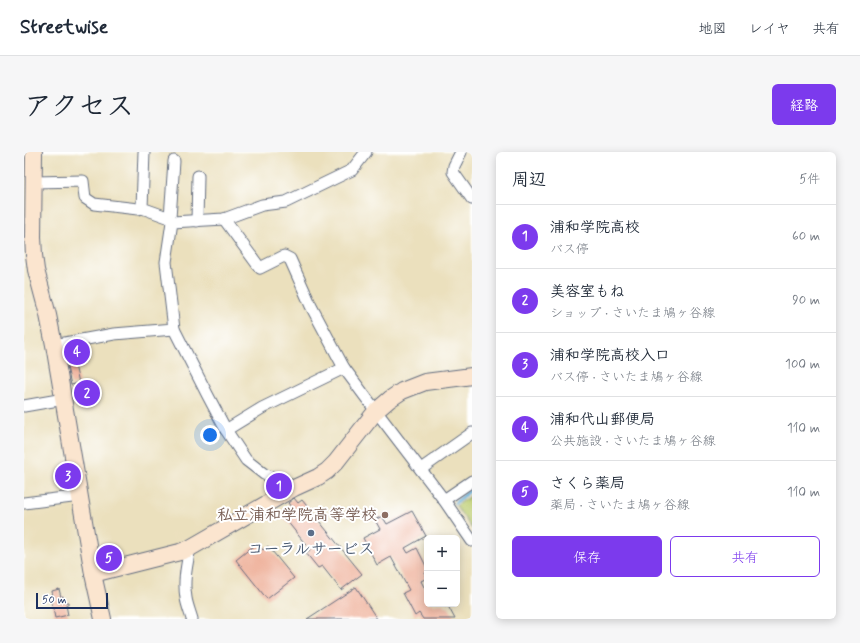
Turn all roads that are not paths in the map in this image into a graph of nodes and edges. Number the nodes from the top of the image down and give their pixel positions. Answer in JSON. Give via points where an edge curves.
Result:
{"nodes":[{"id":1,"x":34,"y":152,"type":"edge"},
{"id":2,"x":144,"y":152,"type":"edge"},
{"id":3,"x":366,"y":152,"type":"edge"},
{"id":4,"x":461,"y":152,"type":"edge"},
{"id":5,"x":174,"y":161,"type":"dead end"},
{"id":6,"x":198,"y":176,"type":"dead end"},
{"id":7,"x":34,"y":182,"type":"junction"},
{"id":8,"x":472,"y":199,"type":"edge"},
{"id":9,"x":142,"y":208,"type":"junction"},
{"id":10,"x":171,"y":220,"type":"junction"},
{"id":11,"x":224,"y":220,"type":"junction"},
{"id":12,"x":197,"y":221,"type":"junction"},
{"id":13,"x":29,"y":238,"type":"edge"},
{"id":14,"x":174,"y":329,"type":"junction"},
{"id":15,"x":54,"y":345,"type":"junction"},
{"id":16,"x":344,"y":368,"type":"junction"},
{"id":17,"x":472,"y":376,"type":"edge"},
{"id":18,"x":64,"y":399,"type":"junction"},
{"id":19,"x":24,"y":406,"type":"edge"},
{"id":20,"x":376,"y":411,"type":"junction"},
{"id":21,"x":226,"y":430,"type":"junction"},
{"id":22,"x":472,"y":433,"type":"edge"},
{"id":23,"x":421,"y":469,"type":"junction"},
{"id":24,"x":472,"y":481,"type":"edge"},
{"id":25,"x":294,"y":488,"type":"junction"},
{"id":26,"x":80,"y":496,"type":"junction"},
{"id":27,"x":24,"y":503,"type":"edge"},
{"id":28,"x":448,"y":504,"type":"junction"},
{"id":29,"x":472,"y":541,"type":"edge"},
{"id":30,"x":190,"y":548,"type":"junction"},
{"id":31,"x":93,"y":574,"type":"junction"},
{"id":32,"x":103,"y":619,"type":"edge"},
{"id":33,"x":192,"y":619,"type":"edge"}],
"edges":[{"from":1,"to":7,"type":"main road"},
{"from":2,"to":9,"type":"street"},
{"from":3,"to":11,"type":"street","via":[[352,170],[286,202],[262,205]]},
{"from":4,"to":8,"type":"street","via":[[453,172]]},
{"from":5,"to":10,"type":"street"},
{"from":6,"to":12,"type":"street"},
{"from":7,"to":9,"type":"street","via":[[84,181],[85,198],[94,204]]},
{"from":7,"to":13,"type":"main road"},
{"from":9,"to":10,"type":"street"},
{"from":10,"to":12,"type":"street"},
{"from":10,"to":14,"type":"street","via":[[166,262]]},
{"from":11,"to":12,"type":"street"},
{"from":11,"to":16,"type":"street","via":[[260,268],[284,256],[290,259],[311,306]]},
{"from":13,"to":15,"type":"main road"},
{"from":14,"to":15,"type":"street","via":[[114,334]]},
{"from":14,"to":21,"type":"street"},
{"from":15,"to":18,"type":"main road"},
{"from":16,"to":20,"type":"street"},
{"from":16,"to":21,"type":"street","via":[[262,408]]},
{"from":17,"to":20,"type":"main road","via":[[425,382],[411,387]]},
{"from":18,"to":19,"type":"street"},
{"from":18,"to":26,"type":"main road"},
{"from":20,"to":23,"type":"street"},
{"from":20,"to":25,"type":"main road","via":[[327,471]]},
{"from":21,"to":25,"type":"street","via":[[246,460],[264,474],[286,482]]},
{"from":22,"to":23,"type":"street"},
{"from":23,"to":28,"type":"street"},
{"from":24,"to":28,"type":"street"},
{"from":25,"to":30,"type":"main road"},
{"from":26,"to":27,"type":"street"},
{"from":26,"to":31,"type":"main road"},
{"from":28,"to":29,"type":"street"},
{"from":30,"to":31,"type":"main road"},
{"from":30,"to":33,"type":"street","via":[[185,590]]},
{"from":31,"to":32,"type":"main road"}]}
